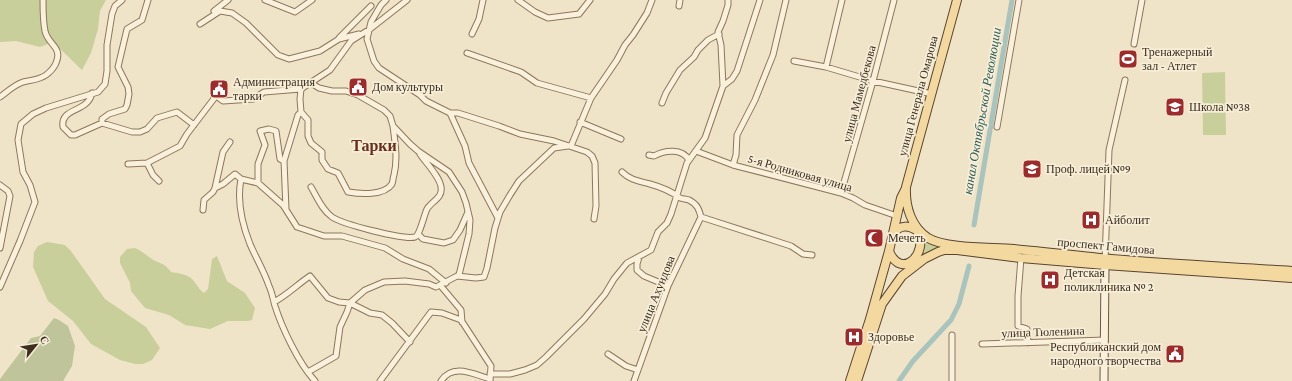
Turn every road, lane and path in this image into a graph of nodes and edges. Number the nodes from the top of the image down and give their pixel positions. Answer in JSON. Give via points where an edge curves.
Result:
{"nodes":[{"id":1,"x":43,"y":0,"type":"edge"},
{"id":2,"x":122,"y":0,"type":"edge"},
{"id":3,"x":148,"y":0,"type":"edge"},
{"id":4,"x":228,"y":0,"type":"edge"},
{"id":5,"x":264,"y":0,"type":"edge"},
{"id":6,"x":312,"y":0,"type":"edge"},
{"id":7,"x":386,"y":0,"type":"edge"},
{"id":8,"x":407,"y":0,"type":"edge"},
{"id":9,"x":483,"y":0,"type":"edge"},
{"id":10,"x":518,"y":0,"type":"edge"},
{"id":11,"x":590,"y":0,"type":"edge"},
{"id":12,"x":652,"y":0,"type":"edge"},
{"id":13,"x":680,"y":0,"type":"edge"},
{"id":14,"x":728,"y":0,"type":"edge"},
{"id":15,"x":760,"y":0,"type":"edge"},
{"id":16,"x":786,"y":0,"type":"edge"},
{"id":17,"x":842,"y":0,"type":"edge"},
{"id":18,"x":894,"y":0,"type":"edge"},
{"id":19,"x":957,"y":0,"type":"edge"},
{"id":20,"x":1019,"y":0,"type":"edge"},
{"id":21,"x":1142,"y":0,"type":"edge"},
{"id":22,"x":371,"y":6,"type":"dead end"},
{"id":23,"x":678,"y":6,"type":"dead end"},
{"id":24,"x":370,"y":29,"type":"junction"},
{"id":25,"x":363,"y":34,"type":"junction"},
{"id":26,"x":472,"y":34,"type":"dead end"},
{"id":27,"x":718,"y":34,"type":"junction"},
{"id":28,"x":339,"y":39,"type":"junction"},
{"id":29,"x":1134,"y":44,"type":"dead end"},
{"id":30,"x":467,"y":53,"type":"dead end"},
{"id":31,"x":794,"y":61,"type":"dead end"},
{"id":32,"x":826,"y":67,"type":"junction"},
{"id":33,"x":1126,"y":80,"type":"dead end"},
{"id":34,"x":874,"y":81,"type":"junction"},
{"id":35,"x":311,"y":83,"type":"junction"},
{"id":36,"x":723,"y":86,"type":"junction"},
{"id":37,"x":301,"y":89,"type":"junction"},
{"id":38,"x":92,"y":93,"type":"junction"},
{"id":39,"x":932,"y":94,"type":"junction"},
{"id":40,"x":0,"y":97,"type":"edge"},
{"id":41,"x":591,"y":98,"type":"junction"},
{"id":42,"x":662,"y":103,"type":"dead end"},
{"id":43,"x":301,"y":112,"type":"junction"},
{"id":44,"x":450,"y":113,"type":"junction"},
{"id":45,"x":580,"y":122,"type":"junction"},
{"id":46,"x":102,"y":123,"type":"junction"},
{"id":47,"x":194,"y":125,"type":"junction"},
{"id":48,"x":393,"y":126,"type":"junction"},
{"id":49,"x":997,"y":127,"type":"dead end"},
{"id":50,"x":621,"y":139,"type":"dead end"},
{"id":51,"x":230,"y":142,"type":"dead end"},
{"id":52,"x":571,"y":146,"type":"junction"},
{"id":53,"x":418,"y":151,"type":"junction"},
{"id":54,"x":696,"y":152,"type":"junction"},
{"id":55,"x":649,"y":155,"type":"dead end"},
{"id":56,"x":689,"y":160,"type":"junction"},
{"id":57,"x":284,"y":161,"type":"junction"},
{"id":58,"x":147,"y":163,"type":"junction"},
{"id":59,"x":128,"y":164,"type":"dead end"},
{"id":60,"x":733,"y":165,"type":"junction"},
{"id":61,"x":622,"y":172,"type":"dead end"},
{"id":62,"x":241,"y":179,"type":"junction"},
{"id":63,"x":160,"y":181,"type":"dead end"},
{"id":64,"x":258,"y":183,"type":"junction"},
{"id":65,"x":0,"y":185,"type":"edge"},
{"id":66,"x":311,"y":187,"type":"dead end"},
{"id":67,"x":215,"y":188,"type":"junction"},
{"id":68,"x":842,"y":193,"type":"junction"},
{"id":69,"x":678,"y":194,"type":"junction"},
{"id":70,"x":903,"y":197,"type":"junction"},
{"id":71,"x":203,"y":210,"type":"dead end"},
{"id":72,"x":286,"y":210,"type":"junction"},
{"id":73,"x":468,"y":212,"type":"junction"},
{"id":74,"x":897,"y":216,"type":"junction"},
{"id":75,"x":701,"y":217,"type":"junction"},
{"id":76,"x":498,"y":218,"type":"junction"},
{"id":77,"x":594,"y":219,"type":"dead end"},
{"id":78,"x":919,"y":232,"type":"junction"},
{"id":79,"x":418,"y":234,"type":"junction"},
{"id":80,"x":892,"y":235,"type":"junction"},
{"id":81,"x":0,"y":248,"type":"edge"},
{"id":82,"x":889,"y":251,"type":"junction"},
{"id":83,"x":812,"y":255,"type":"dead end"},
{"id":84,"x":639,"y":257,"type":"junction"},
{"id":85,"x":1021,"y":258,"type":"junction"},
{"id":86,"x":1105,"y":262,"type":"junction"},
{"id":87,"x":912,"y":264,"type":"junction"},
{"id":88,"x":1292,"y":271,"type":"edge"},
{"id":89,"x":457,"y":276,"type":"junction"},
{"id":90,"x":1292,"y":278,"type":"edge"},
{"id":91,"x":446,"y":283,"type":"junction"},
{"id":92,"x":440,"y":286,"type":"junction"},
{"id":93,"x":668,"y":286,"type":"junction"},
{"id":94,"x":0,"y":287,"type":"edge"},
{"id":95,"x":274,"y":302,"type":"junction"},
{"id":96,"x":350,"y":303,"type":"junction"},
{"id":97,"x":873,"y":319,"type":"junction"},
{"id":98,"x":462,"y":322,"type":"junction"},
{"id":99,"x":869,"y":332,"type":"junction"},
{"id":100,"x":952,"y":335,"type":"dead end"},
{"id":101,"x":1104,"y":340,"type":"junction"},
{"id":102,"x":410,"y":342,"type":"junction"},
{"id":103,"x":1028,"y":343,"type":"junction"},
{"id":104,"x":982,"y":344,"type":"dead end"},
{"id":105,"x":608,"y":354,"type":"dead end"},
{"id":106,"x":638,"y":370,"type":"junction"},
{"id":107,"x":308,"y":372,"type":"junction"},
{"id":108,"x":490,"y":378,"type":"edge"},
{"id":109,"x":315,"y":381,"type":"edge"},
{"id":110,"x":380,"y":381,"type":"edge"},
{"id":111,"x":441,"y":381,"type":"edge"},
{"id":112,"x":634,"y":381,"type":"edge"},
{"id":113,"x":850,"y":381,"type":"edge"},
{"id":114,"x":857,"y":381,"type":"edge"},
{"id":115,"x":952,"y":381,"type":"edge"},
{"id":116,"x":1104,"y":381,"type":"edge"}],
"edges":[{"from":1,"to":40,"type":"street","via":[[45,31],[57,49],[59,57],[54,68],[46,75],[23,82]]},
{"from":2,"to":38,"type":"street","via":[[115,6],[112,14],[105,84],[98,92]]},
{"from":3,"to":46,"type":"street","via":[[142,20],[128,29],[118,67],[128,87],[127,105],[125,109],[102,119]]},
{"from":4,"to":28,"type":"street","via":[[200,24],[220,11],[232,13],[246,23],[278,55],[289,59],[320,52]]},
{"from":5,"to":6,"type":"street","via":[[294,12]]},
{"from":7,"to":24,"type":"street","via":[[371,22]]},
{"from":8,"to":24,"type":"street"},
{"from":9,"to":26,"type":"street","via":[[479,19]]},
{"from":10,"to":11,"type":"street","via":[[548,18],[579,14]]},
{"from":12,"to":41,"type":"street","via":[[647,13]]},
{"from":13,"to":23,"type":"street"},
{"from":14,"to":27,"type":"street"},
{"from":15,"to":36,"type":"street","via":[[737,71]]},
{"from":16,"to":60,"type":"street","via":[[773,55],[755,100],[737,135]]},
{"from":17,"to":32,"type":"street"},
{"from":18,"to":34,"type":"street","name":"улица Мамедбекова"},
{"from":19,"to":39,"type":"main road","name":"улица Генерала Омарова"},
{"from":20,"to":49,"type":"street"},
{"from":21,"to":29,"type":"street"},
{"from":22,"to":28,"type":"street"},
{"from":24,"to":25,"type":"street"},
{"from":24,"to":44,"type":"street","via":[[367,39],[379,68],[426,101]]},
{"from":25,"to":28,"type":"street"},
{"from":25,"to":35,"type":"street","via":[[351,40],[330,70]]},
{"from":27,"to":36,"type":"street"},
{"from":27,"to":42,"type":"street","via":[[708,40],[680,70]]},
{"from":30,"to":41,"type":"street","via":[[521,72],[537,82]]},
{"from":31,"to":32,"type":"street"},
{"from":32,"to":34,"type":"street"},
{"from":33,"to":86,"type":"street","via":[[1109,150]]},
{"from":34,"to":39,"type":"street"},
{"from":34,"to":68,"type":"street","name":"улица Мамедбекова"},
{"from":35,"to":37,"type":"street"},
{"from":35,"to":48,"type":"street","via":[[319,88],[358,95],[384,110],[390,116]]},
{"from":36,"to":54,"type":"street","via":[[705,138]]},
{"from":37,"to":43,"type":"street"},
{"from":37,"to":47,"type":"street","via":[[264,92],[253,99],[223,101],[216,96]]},
{"from":38,"to":46,"type":"street","via":[[88,103],[66,116],[62,121],[63,127],[71,135],[76,135]]},
{"from":38,"to":94,"type":"street","via":[[46,108],[21,124],[18,140],[24,172],[35,202]]},
{"from":39,"to":70,"type":"main road","name":"улица Генерала Омарова"},
{"from":41,"to":45,"type":"street"},
{"from":43,"to":48,"type":"street","via":[[308,120],[308,136],[311,143],[322,152],[322,160],[328,169],[338,174],[348,192],[358,194],[367,195],[384,190],[392,184],[397,156]]},
{"from":43,"to":57,"type":"street"},
{"from":44,"to":52,"type":"street"},
{"from":44,"to":76,"type":"street","via":[[466,146],[469,163]]},
{"from":45,"to":50,"type":"street"},
{"from":45,"to":52,"type":"street"},
{"from":46,"to":47,"type":"street","via":[[140,132],[158,118],[177,112]]},
{"from":47,"to":58,"type":"street","via":[[180,146]]},
{"from":48,"to":53,"type":"street"},
{"from":51,"to":67,"type":"street","via":[[222,152]]},
{"from":52,"to":76,"type":"street","via":[[554,148],[518,181]]},
{"from":52,"to":77,"type":"street","via":[[592,156],[595,168]]},
{"from":53,"to":73,"type":"street","via":[[449,172],[462,192]]},
{"from":53,"to":79,"type":"street","via":[[439,180],[441,187],[440,195],[428,207]]},
{"from":54,"to":56,"type":"street"},
{"from":54,"to":60,"type":"street","name":"5-я Родниковая улица"},
{"from":55,"to":56,"type":"street","via":[[672,151],[683,153]]},
{"from":56,"to":69,"type":"street"},
{"from":57,"to":64,"type":"street","via":[[280,159],[276,131],[260,131],[265,145],[258,164]]},
{"from":57,"to":72,"type":"street"},
{"from":58,"to":59,"type":"street"},
{"from":58,"to":63,"type":"street","via":[[153,175]]},
{"from":60,"to":68,"type":"street","name":"5-я Родниковая улица"},
{"from":61,"to":69,"type":"street","via":[[632,179]]},
{"from":62,"to":64,"type":"street"},
{"from":62,"to":67,"type":"street","via":[[235,174]]},
{"from":62,"to":95,"type":"street","via":[[241,210],[246,230]]},
{"from":64,"to":72,"type":"street"},
{"from":65,"to":81,"type":"street","via":[[10,194]]},
{"from":66,"to":79,"type":"street","via":[[324,210],[332,217],[391,236],[414,237]]},
{"from":67,"to":71,"type":"street","via":[[204,200]]},
{"from":68,"to":74,"type":"street","name":"5-я Родниковая улица","via":[[865,205]]},
{"from":69,"to":75,"type":"street","via":[[699,208]]},
{"from":69,"to":84,"type":"street","via":[[667,223],[658,232],[651,250]]},
{"from":70,"to":74,"type":"main road","name":"улица Генерала Омарова"},
{"from":70,"to":78,"type":"main road"},
{"from":72,"to":91,"type":"street","via":[[297,227],[324,236],[342,236],[385,248],[429,270]]},
{"from":73,"to":79,"type":"street","via":[[453,240],[444,243],[423,239]]},
{"from":73,"to":89,"type":"street","via":[[469,234]]},
{"from":74,"to":80,"type":"main road","name":"улица Генерала Омарова"},
{"from":75,"to":83,"type":"street"},
{"from":75,"to":93,"type":"street","name":"улица Ахундова"},
{"from":76,"to":89,"type":"street","via":[[484,277]]},
{"from":78,"to":80,"type":"main road","name":"проспект Гамидова","via":[[910,227],[900,227]]},
{"from":78,"to":86,"type":"main road","name":"проспект Гамидова","via":[[933,240],[958,245]]},
{"from":78,"to":87,"type":"main road","via":[[920,247]]},
{"from":80,"to":82,"type":"main road"},
{"from":82,"to":87,"type":"main road","via":[[894,260],[901,264]]},
{"from":82,"to":97,"type":"main road","via":[[878,288]]},
{"from":84,"to":93,"type":"street","via":[[637,270],[644,276]]},
{"from":84,"to":108,"type":"street","via":[[627,264],[584,319],[537,365]]},
{"from":85,"to":86,"type":"main road","name":"проспект Гамидова"},
{"from":85,"to":87,"type":"main road","name":"проспект Гамидова","via":[[948,250]]},
{"from":85,"to":103,"type":"street","via":[[1018,326],[1027,329]]},
{"from":86,"to":88,"type":"main road","name":"проспект Гамидова"},
{"from":86,"to":90,"type":"main road","name":"проспект Гамидова"},
{"from":86,"to":101,"type":"main road"},
{"from":87,"to":97,"type":"main road","via":[[896,282]]},
{"from":89,"to":91,"type":"street"},
{"from":91,"to":92,"type":"street"},
{"from":92,"to":96,"type":"street","via":[[405,281],[384,282],[365,290]]},
{"from":92,"to":98,"type":"street","via":[[461,310]]},
{"from":93,"to":106,"type":"street","name":"улица Ахундова"},
{"from":95,"to":96,"type":"street","via":[[286,296],[310,276],[328,298]]},
{"from":95,"to":107,"type":"street","via":[[290,343]]},
{"from":96,"to":102,"type":"street","via":[[370,313],[382,315]]},
{"from":96,"to":107,"type":"street","via":[[340,327],[336,356]]},
{"from":97,"to":99,"type":"main road"},
{"from":98,"to":102,"type":"street","via":[[442,313],[431,312]]},
{"from":98,"to":108,"type":"street","via":[[491,366]]},
{"from":99,"to":113,"type":"main road"},
{"from":99,"to":114,"type":"main road"},
{"from":100,"to":115,"type":"street"},
{"from":101,"to":103,"type":"street","name":"улица Тюленина"},
{"from":101,"to":116,"type":"main road"},
{"from":102,"to":110,"type":"street"},
{"from":103,"to":104,"type":"street","name":"улица Тюленина"},
{"from":105,"to":106,"type":"street","via":[[626,366]]},
{"from":106,"to":112,"type":"street","name":"улица Ахундова"},
{"from":107,"to":109,"type":"street"},
{"from":108,"to":111,"type":"street","via":[[458,370],[452,371]]}]}
